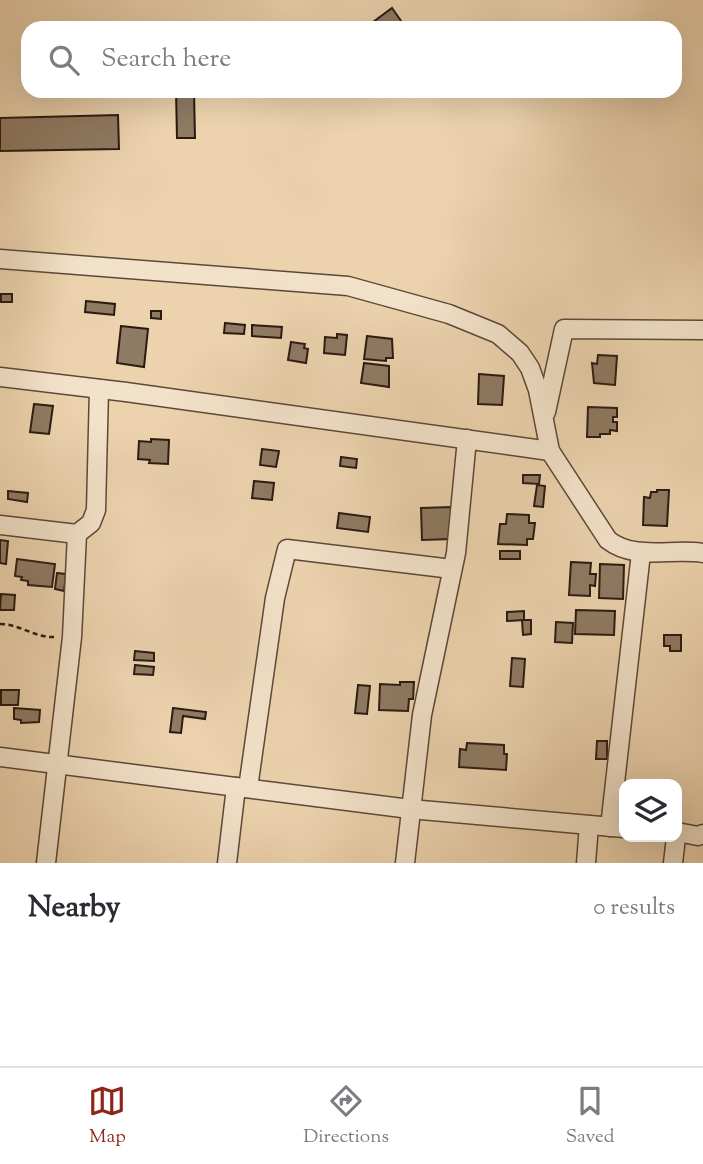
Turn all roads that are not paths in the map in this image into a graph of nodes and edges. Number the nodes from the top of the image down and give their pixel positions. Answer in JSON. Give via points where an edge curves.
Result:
{"nodes":[{"id":1,"x":0,"y":259,"type":"edge"},
{"id":2,"x":703,"y":330,"type":"edge"},
{"id":3,"x":0,"y":377,"type":"edge"},
{"id":4,"x":99,"y":389,"type":"junction"},
{"id":5,"x":544,"y":423,"type":"junction"},
{"id":6,"x":467,"y":439,"type":"junction"},
{"id":7,"x":550,"y":450,"type":"junction"},
{"id":8,"x":0,"y":525,"type":"edge"},
{"id":9,"x":77,"y":534,"type":"junction"},
{"id":10,"x":641,"y":553,"type":"junction"},
{"id":11,"x":703,"y":553,"type":"edge"},
{"id":12,"x":452,"y":569,"type":"junction"},
{"id":13,"x":0,"y":757,"type":"edge"},
{"id":14,"x":57,"y":764,"type":"junction"},
{"id":15,"x":242,"y":788,"type":"junction"},
{"id":16,"x":410,"y":809,"type":"junction"},
{"id":17,"x":589,"y":825,"type":"junction"},
{"id":18,"x":617,"y":828,"type":"edge"},
{"id":19,"x":703,"y":834,"type":"edge"},
{"id":20,"x":682,"y":835,"type":"edge"},
{"id":21,"x":675,"y":842,"type":"edge"},
{"id":22,"x":46,"y":863,"type":"edge"},
{"id":23,"x":227,"y":863,"type":"edge"},
{"id":24,"x":405,"y":863,"type":"edge"},
{"id":25,"x":586,"y":863,"type":"edge"},
{"id":26,"x":673,"y":863,"type":"edge"}],
"edges":[{"from":1,"to":5,"type":"street","via":[[348,286],[442,312],[498,334],[520,353],[538,390]]},
{"from":2,"to":5,"type":"street","via":[[564,328]]},
{"from":3,"to":4,"type":"street"},
{"from":4,"to":6,"type":"street"},
{"from":4,"to":9,"type":"street","via":[[96,510],[91,523]]},
{"from":5,"to":7,"type":"street"},
{"from":6,"to":7,"type":"street"},
{"from":6,"to":12,"type":"street"},
{"from":7,"to":10,"type":"street","via":[[608,540]]},
{"from":8,"to":9,"type":"street"},
{"from":9,"to":14,"type":"street","via":[[72,637]]},
{"from":10,"to":11,"type":"street"},
{"from":10,"to":18,"type":"street"},
{"from":12,"to":15,"type":"street","via":[[287,548]]},
{"from":12,"to":16,"type":"street","via":[[422,715]]},
{"from":13,"to":14,"type":"street"},
{"from":14,"to":15,"type":"street"},
{"from":14,"to":22,"type":"street"},
{"from":15,"to":16,"type":"street"},
{"from":15,"to":23,"type":"street"},
{"from":16,"to":17,"type":"street"},
{"from":16,"to":24,"type":"street"},
{"from":17,"to":18,"type":"street"},
{"from":17,"to":25,"type":"street"},
{"from":19,"to":20,"type":"street"},
{"from":21,"to":26,"type":"street"}]}
